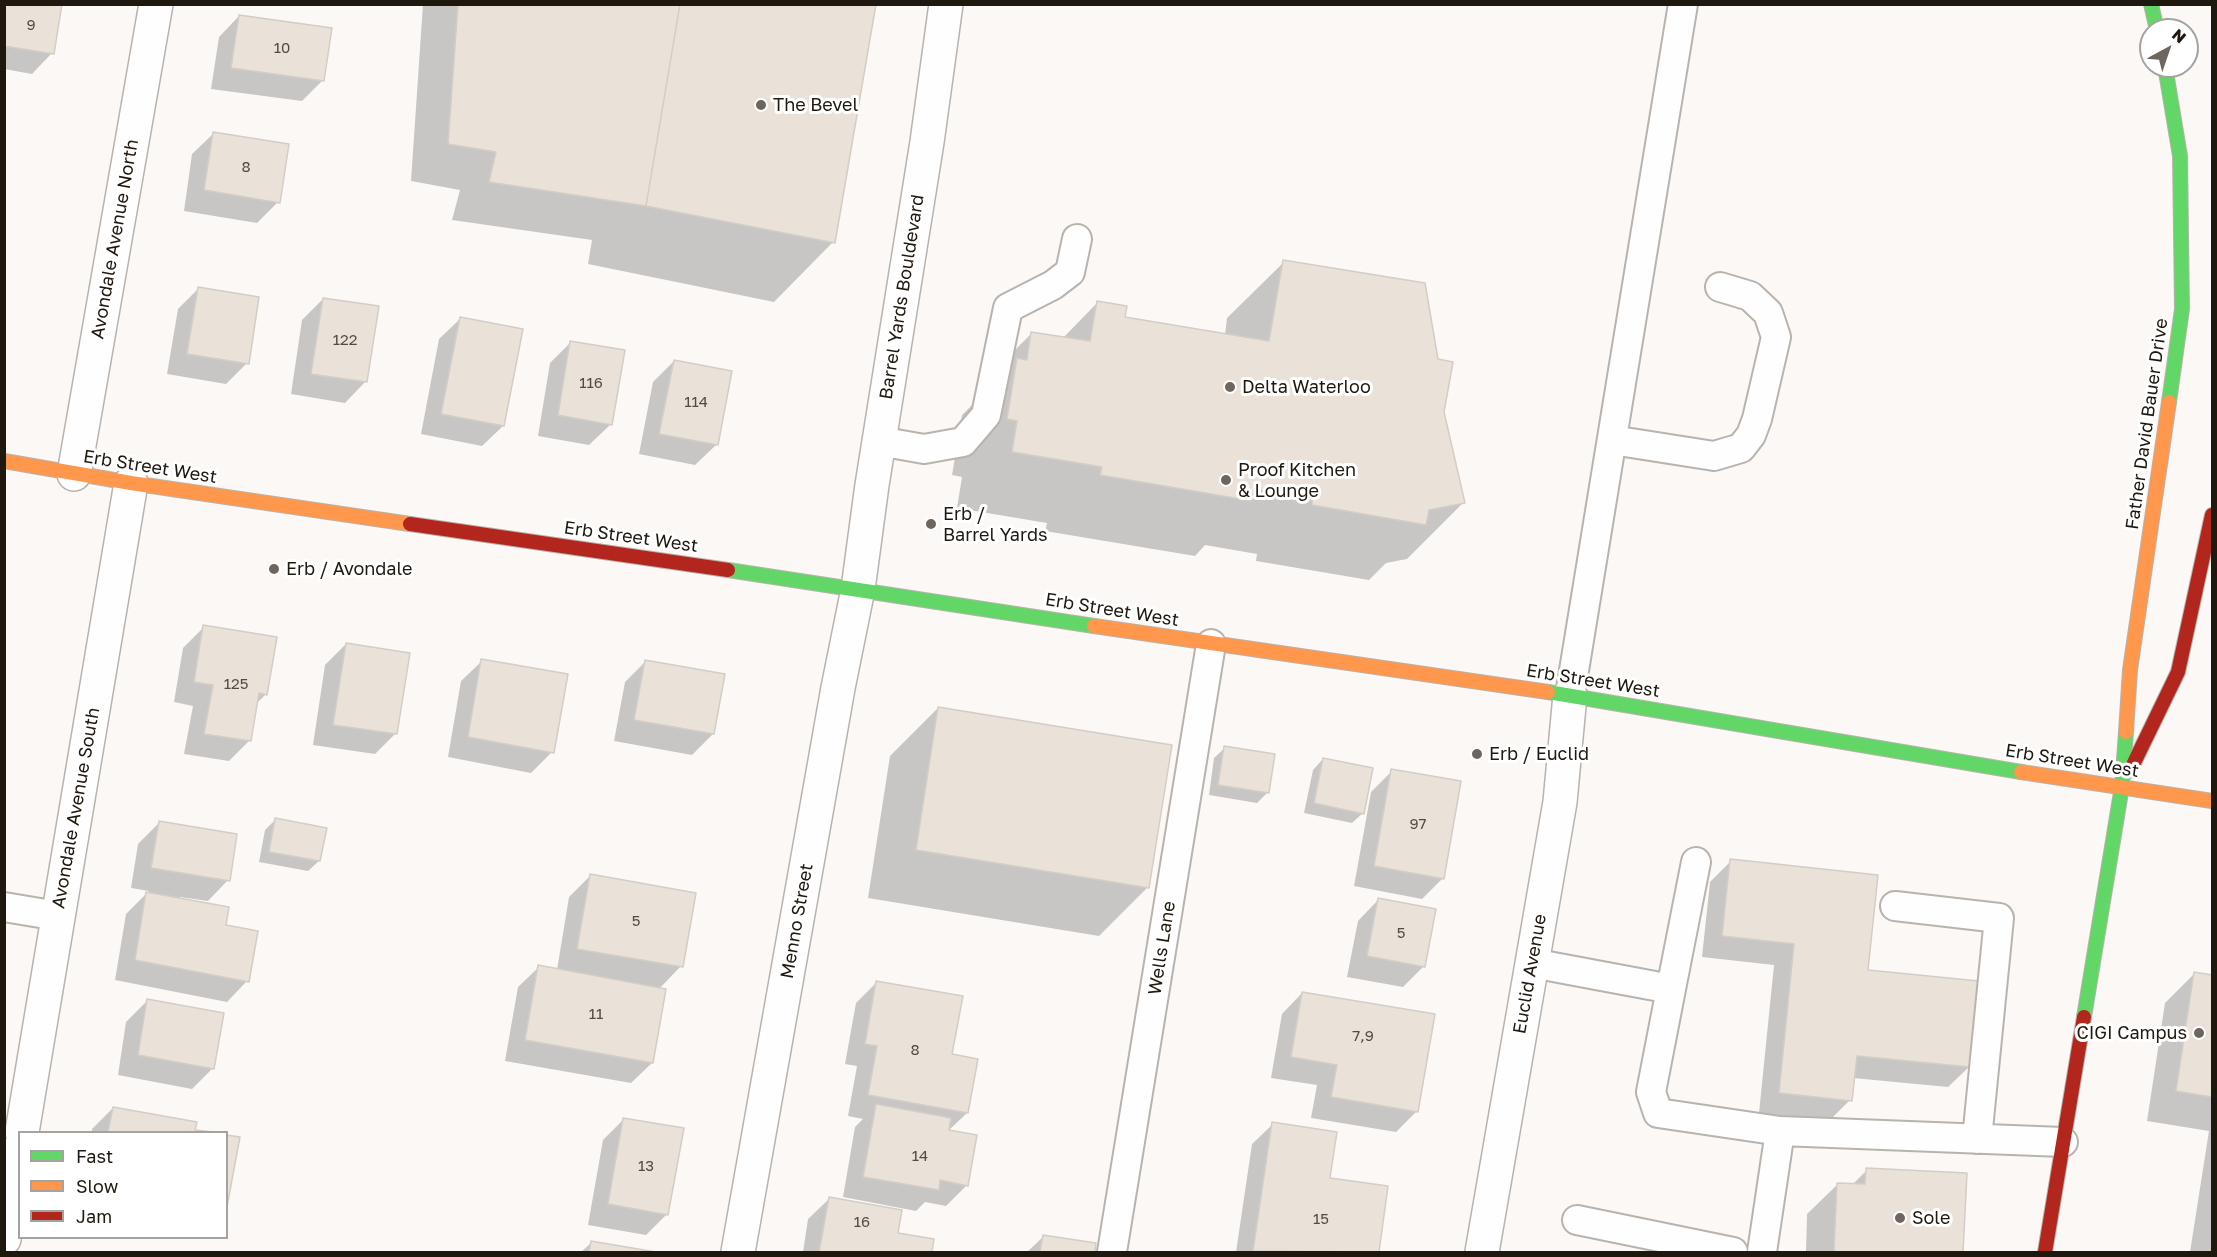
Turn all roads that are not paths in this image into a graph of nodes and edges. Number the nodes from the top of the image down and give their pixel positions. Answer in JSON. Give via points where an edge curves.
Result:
{"nodes":[{"id":1,"x":156,"y":4,"type":"edge"},
{"id":2,"x":946,"y":4,"type":"edge"},
{"id":3,"x":1683,"y":4,"type":"edge"},
{"id":4,"x":2167,"y":78,"type":"edge"},
{"id":5,"x":1077,"y":239,"type":"dead end"},
{"id":6,"x":1720,"y":287,"type":"dead end"},
{"id":7,"x":1612,"y":440,"type":"junction"},
{"id":8,"x":879,"y":441,"type":"junction"},
{"id":9,"x":4,"y":462,"type":"edge"},
{"id":10,"x":74,"y":474,"type":"junction"},
{"id":11,"x":131,"y":483,"type":"junction"},
{"id":12,"x":2212,"y":515,"type":"edge"},
{"id":13,"x":858,"y":589,"type":"junction"},
{"id":14,"x":1211,"y":644,"type":"junction"},
{"id":15,"x":1570,"y":695,"type":"junction"},
{"id":16,"x":2122,"y":786,"type":"junction"},
{"id":17,"x":2212,"y":801,"type":"edge"},
{"id":18,"x":1696,"y":862,"type":"dead end"},
{"id":19,"x":1895,"y":906,"type":"dead end"},
{"id":20,"x":4,"y":907,"type":"edge"},
{"id":21,"x":58,"y":916,"type":"junction"},
{"id":22,"x":1532,"y":963,"type":"junction"},
{"id":23,"x":1671,"y":989,"type":"junction"},
{"id":24,"x":22,"y":1131,"type":"edge"},
{"id":25,"x":1780,"y":1131,"type":"junction"},
{"id":26,"x":1977,"y":1139,"type":"junction"},
{"id":27,"x":2063,"y":1142,"type":"junction"},
{"id":28,"x":18,"y":1159,"type":"edge"},
{"id":29,"x":1577,"y":1220,"type":"dead end"},
{"id":30,"x":4,"y":1239,"type":"edge"},
{"id":31,"x":738,"y":1252,"type":"edge"},
{"id":32,"x":1112,"y":1252,"type":"edge"},
{"id":33,"x":1482,"y":1252,"type":"edge"},
{"id":34,"x":1733,"y":1252,"type":"edge"},
{"id":35,"x":1762,"y":1252,"type":"edge"},
{"id":36,"x":2045,"y":1252,"type":"edge"}],
"edges":[{"from":1,"to":10,"type":"street","name":"Avondale Avenue North"},
{"from":2,"to":8,"type":"street","name":"Barrel Yards Bouldevard"},
{"from":3,"to":7,"type":"lane"},
{"from":4,"to":16,"type":"main road","name":"Father David Bauer Drive","via":[[2180,156],[2182,309],[2130,670]]},
{"from":5,"to":8,"type":"lane","via":[[1071,272],[1008,308],[986,415],[963,442],[924,449]]},
{"from":6,"to":7,"type":"lane","via":[[1750,296],[1768,313],[1776,337],[1751,435],[1741,448],[1714,456]]},
{"from":7,"to":15,"type":"lane"},
{"from":8,"to":13,"type":"street","name":"Barrel Yards Bouldevard"},
{"from":9,"to":10,"type":"main road","name":"Erb Street West"},
{"from":10,"to":11,"type":"main road","name":"Erb Street West"},
{"from":11,"to":13,"type":"main road","name":"Erb Street West"},
{"from":11,"to":21,"type":"street","name":"Avondale Avenue South"},
{"from":12,"to":16,"type":"main road","name":"Father David Bauer Drive","via":[[2178,672]]},
{"from":13,"to":14,"type":"main road","name":"Erb Street West"},
{"from":13,"to":31,"type":"street","name":"Menno Street"},
{"from":14,"to":15,"type":"main road","name":"Erb Street West"},
{"from":14,"to":32,"type":"lane","name":"Wells Lane"},
{"from":15,"to":16,"type":"main road","name":"Erb Street West"},
{"from":15,"to":22,"type":"street","name":"Euclid Avenue","via":[[1560,802]]},
{"from":16,"to":17,"type":"main road","name":"Erb Street West"},
{"from":16,"to":27,"type":"main road","name":"Father David Bauer Drive"},
{"from":18,"to":23,"type":"lane"},
{"from":19,"to":26,"type":"lane","via":[[1999,918]]},
{"from":20,"to":21,"type":"lane"},
{"from":21,"to":24,"type":"street","name":"Avondale Avenue South"},
{"from":22,"to":23,"type":"lane"},
{"from":22,"to":33,"type":"street","name":"Euclid Avenue"},
{"from":23,"to":25,"type":"lane","via":[[1651,1092],[1658,1113]]},
{"from":25,"to":26,"type":"lane"},
{"from":25,"to":35,"type":"lane"},
{"from":26,"to":27,"type":"lane"},
{"from":27,"to":36,"type":"main road","name":"Father David Bauer Drive"},
{"from":28,"to":30,"type":"street"},
{"from":29,"to":34,"type":"lane"}]}
